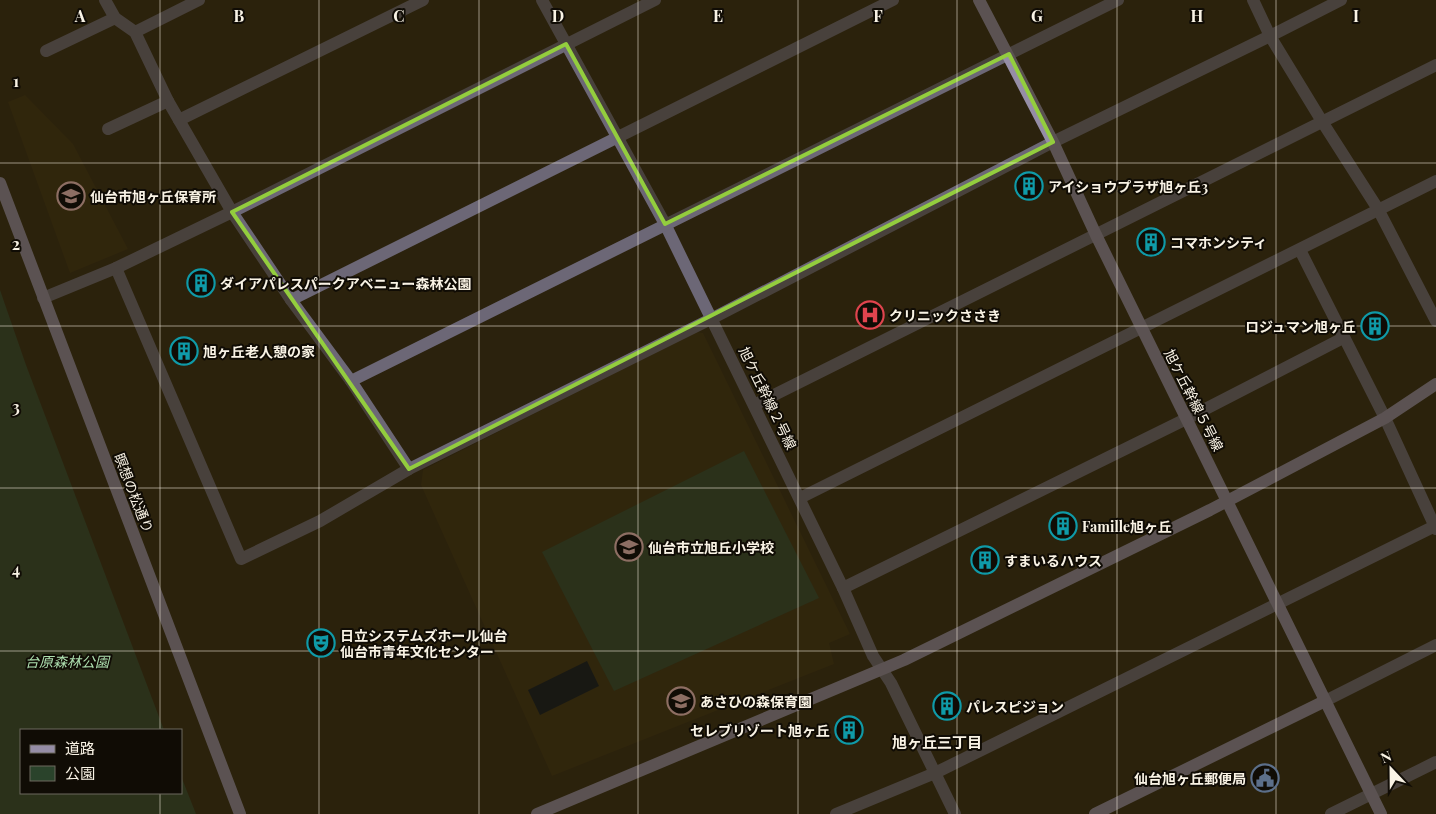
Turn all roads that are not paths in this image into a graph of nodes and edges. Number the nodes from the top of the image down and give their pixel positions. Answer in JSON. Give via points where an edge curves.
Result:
{"nodes":[{"id":1,"x":105,"y":0,"type":"edge"},
{"id":2,"x":199,"y":0,"type":"edge"},
{"id":3,"x":423,"y":0,"type":"edge"},
{"id":4,"x":542,"y":0,"type":"edge"},
{"id":5,"x":655,"y":0,"type":"edge"},
{"id":6,"x":893,"y":0,"type":"edge"},
{"id":7,"x":979,"y":0,"type":"edge"},
{"id":8,"x":1118,"y":0,"type":"edge"},
{"id":9,"x":1253,"y":0,"type":"edge"},
{"id":10,"x":1341,"y":0,"type":"edge"},
{"id":11,"x":115,"y":18,"type":"junction"},
{"id":12,"x":135,"y":32,"type":"junction"},
{"id":13,"x":1270,"y":36,"type":"junction"},
{"id":14,"x":566,"y":44,"type":"junction"},
{"id":15,"x":46,"y":51,"type":"dead end"},
{"id":16,"x":1009,"y":54,"type":"junction"},
{"id":17,"x":1436,"y":65,"type":"edge"},
{"id":18,"x":168,"y":101,"type":"junction"},
{"id":19,"x":179,"y":120,"type":"junction"},
{"id":20,"x":1323,"y":123,"type":"junction"},
{"id":21,"x":108,"y":128,"type":"dead end"},
{"id":22,"x":618,"y":138,"type":"junction"},
{"id":23,"x":1053,"y":142,"type":"junction"},
{"id":24,"x":1436,"y":180,"type":"edge"},
{"id":25,"x":0,"y":183,"type":"edge"},
{"id":26,"x":1378,"y":209,"type":"junction"},
{"id":27,"x":232,"y":212,"type":"junction"},
{"id":28,"x":666,"y":224,"type":"junction"},
{"id":29,"x":1096,"y":235,"type":"junction"},
{"id":30,"x":1300,"y":250,"type":"junction"},
{"id":31,"x":116,"y":268,"type":"junction"},
{"id":32,"x":44,"y":298,"type":"junction"},
{"id":33,"x":290,"y":300,"type":"junction"},
{"id":34,"x":713,"y":318,"type":"junction"},
{"id":35,"x":1436,"y":321,"type":"edge"},
{"id":36,"x":1142,"y":328,"type":"junction"},
{"id":37,"x":1343,"y":338,"type":"junction"},
{"id":38,"x":351,"y":381,"type":"junction"},
{"id":39,"x":1436,"y":384,"type":"edge"},
{"id":40,"x":754,"y":405,"type":"junction"},
{"id":41,"x":1186,"y":418,"type":"junction"},
{"id":42,"x":1385,"y":418,"type":"junction"},
{"id":43,"x":409,"y":469,"type":"junction"},
{"id":44,"x":800,"y":498,"type":"junction"},
{"id":45,"x":1228,"y":500,"type":"junction"},
{"id":46,"x":1435,"y":527,"type":"edge"},
{"id":47,"x":843,"y":588,"type":"junction"},
{"id":48,"x":1277,"y":604,"type":"junction"},
{"id":49,"x":1436,"y":646,"type":"edge"},
{"id":50,"x":882,"y":670,"type":"junction"},
{"id":51,"x":1325,"y":701,"type":"junction"},
{"id":52,"x":1436,"y":762,"type":"edge"},
{"id":53,"x":935,"y":773,"type":"junction"},
{"id":54,"x":1371,"y":794,"type":"junction"},
{"id":55,"x":557,"y":810,"type":"edge"},
{"id":56,"x":240,"y":814,"type":"edge"},
{"id":57,"x":537,"y":814,"type":"edge"},
{"id":58,"x":836,"y":814,"type":"edge"},
{"id":59,"x":955,"y":814,"type":"edge"},
{"id":60,"x":1095,"y":814,"type":"edge"},
{"id":61,"x":1331,"y":814,"type":"edge"},
{"id":62,"x":1381,"y":814,"type":"edge"}],
"edges":[{"from":1,"to":11,"type":"street"},
{"from":2,"to":12,"type":"street"},
{"from":3,"to":19,"type":"street"},
{"from":4,"to":14,"type":"street","name":"旭ケ丘幹線２号線"},
{"from":5,"to":14,"type":"street"},
{"from":6,"to":22,"type":"street"},
{"from":7,"to":16,"type":"street","name":"旭ケ丘幹線５号線"},
{"from":8,"to":16,"type":"street"},
{"from":9,"to":13,"type":"street"},
{"from":10,"to":13,"type":"street"},
{"from":11,"to":12,"type":"street"},
{"from":11,"to":15,"type":"street"},
{"from":12,"to":18,"type":"street"},
{"from":13,"to":20,"type":"street"},
{"from":13,"to":23,"type":"street"},
{"from":14,"to":22,"type":"street","name":"旭ケ丘幹線２号線"},
{"from":14,"to":27,"type":"street"},
{"from":16,"to":23,"type":"street","name":"旭ケ丘幹線５号線"},
{"from":16,"to":28,"type":"street"},
{"from":17,"to":20,"type":"street"},
{"from":18,"to":19,"type":"street"},
{"from":18,"to":21,"type":"street"},
{"from":19,"to":27,"type":"street"},
{"from":20,"to":26,"type":"street"},
{"from":20,"to":29,"type":"street"},
{"from":22,"to":28,"type":"street","name":"旭ケ丘幹線２号線"},
{"from":22,"to":33,"type":"street"},
{"from":23,"to":29,"type":"street","name":"旭ケ丘幹線５号線"},
{"from":23,"to":34,"type":"street"},
{"from":24,"to":26,"type":"street"},
{"from":25,"to":32,"type":"street","name":"瞑想の松通り"},
{"from":26,"to":30,"type":"street"},
{"from":26,"to":35,"type":"street"},
{"from":27,"to":31,"type":"street"},
{"from":27,"to":33,"type":"street"},
{"from":28,"to":34,"type":"street","name":"旭ケ丘幹線２号線"},
{"from":28,"to":38,"type":"street"},
{"from":29,"to":36,"type":"street","name":"旭ケ丘幹線５号線"},
{"from":29,"to":40,"type":"street"},
{"from":30,"to":36,"type":"street"},
{"from":30,"to":37,"type":"street"},
{"from":31,"to":32,"type":"street"},
{"from":31,"to":43,"type":"street","via":[[241,559],[320,521]]},
{"from":32,"to":56,"type":"street","name":"瞑想の松通り"},
{"from":33,"to":38,"type":"street"},
{"from":34,"to":40,"type":"street","name":"旭ケ丘幹線２号線"},
{"from":34,"to":43,"type":"street"},
{"from":36,"to":41,"type":"street","name":"旭ケ丘幹線５号線"},
{"from":36,"to":44,"type":"street"},
{"from":37,"to":41,"type":"street"},
{"from":37,"to":42,"type":"street"},
{"from":38,"to":43,"type":"street"},
{"from":39,"to":42,"type":"street"},
{"from":40,"to":44,"type":"street","name":"旭ケ丘幹線２号線"},
{"from":41,"to":45,"type":"street","name":"旭ケ丘幹線５号線"},
{"from":41,"to":47,"type":"street"},
{"from":42,"to":45,"type":"street"},
{"from":42,"to":46,"type":"street"},
{"from":44,"to":47,"type":"street","name":"旭ケ丘幹線２号線"},
{"from":45,"to":48,"type":"street","name":"旭ケ丘幹線５号線"},
{"from":45,"to":50,"type":"street"},
{"from":46,"to":48,"type":"street"},
{"from":47,"to":50,"type":"street","name":"旭ケ丘幹線２号線"},
{"from":48,"to":51,"type":"street","name":"旭ケ丘幹線５号線"},
{"from":48,"to":53,"type":"street"},
{"from":49,"to":51,"type":"street"},
{"from":50,"to":53,"type":"street","name":"旭ケ丘幹線２号線"},
{"from":50,"to":55,"type":"street"},
{"from":51,"to":54,"type":"street","name":"旭ケ丘幹線５号線"},
{"from":51,"to":60,"type":"street"},
{"from":52,"to":54,"type":"street"},
{"from":53,"to":58,"type":"street"},
{"from":53,"to":59,"type":"street","name":"旭ケ丘幹線２号線"},
{"from":54,"to":61,"type":"street"},
{"from":54,"to":62,"type":"street","name":"旭ケ丘幹線５号線"},
{"from":55,"to":57,"type":"street"}]}
